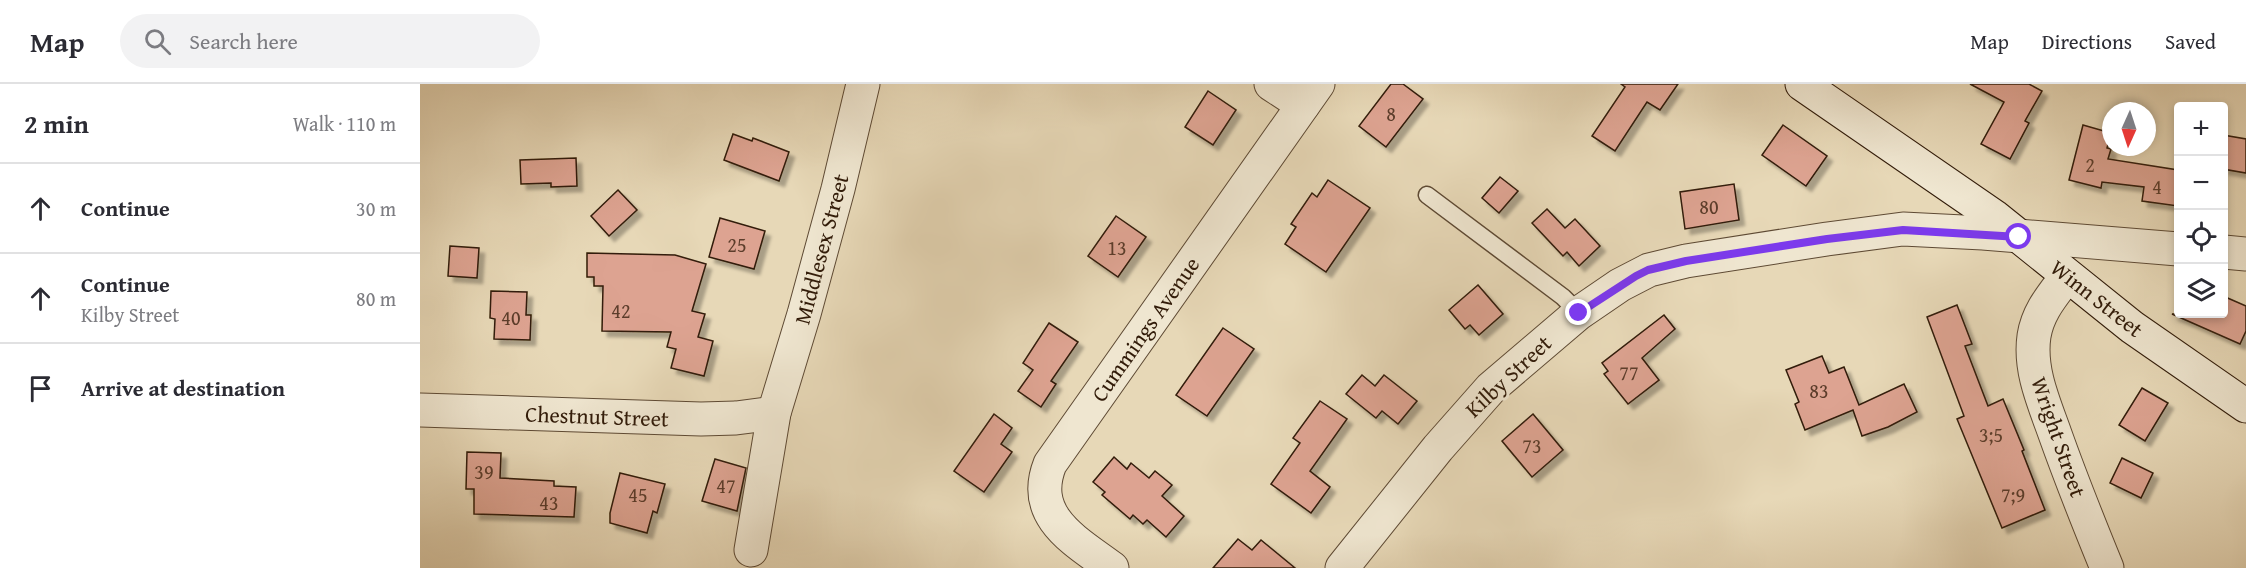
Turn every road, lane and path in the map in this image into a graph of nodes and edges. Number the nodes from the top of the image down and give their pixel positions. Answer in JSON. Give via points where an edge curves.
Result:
{"nodes":[{"id":1,"x":863,"y":84,"type":"edge"},
{"id":2,"x":1271,"y":84,"type":"edge"},
{"id":3,"x":1802,"y":84,"type":"edge"},
{"id":4,"x":1310,"y":95,"type":"edge"},
{"id":5,"x":1427,"y":195,"type":"dead end"},
{"id":6,"x":2019,"y":237,"type":"junction"},
{"id":7,"x":2174,"y":249,"type":"edge"},
{"id":8,"x":2228,"y":252,"type":"edge"},
{"id":9,"x":2246,"y":254,"type":"edge"},
{"id":10,"x":2067,"y":276,"type":"junction"},
{"id":11,"x":1579,"y":313,"type":"junction"},
{"id":12,"x":2246,"y":406,"type":"edge"},
{"id":13,"x":420,"y":410,"type":"edge"},
{"id":14,"x":774,"y":413,"type":"junction"},
{"id":15,"x":751,"y":550,"type":"dead end"},
{"id":16,"x":1112,"y":568,"type":"edge"},
{"id":17,"x":1342,"y":568,"type":"edge"},
{"id":18,"x":2107,"y":568,"type":"edge"}],
"edges":[{"from":1,"to":14,"type":"street","name":"Middlesex Street","via":[[810,292]]},
{"from":2,"to":4,"type":"street"},
{"from":3,"to":6,"type":"street","name":"Winn Street"},
{"from":4,"to":16,"type":"street","name":"Cummings Avenue","via":[[1050,464],[1045,492],[1054,520]]},
{"from":5,"to":11,"type":"lane"},
{"from":6,"to":7,"type":"street","name":"Kilby Street"},
{"from":6,"to":10,"type":"street","name":"Winn Street"},
{"from":6,"to":11,"type":"street","name":"Kilby Street","via":[[1903,230],[1667,265],[1636,276]]},
{"from":8,"to":9,"type":"street"},
{"from":10,"to":12,"type":"street","name":"Winn Street","via":[[2132,327]]},
{"from":10,"to":18,"type":"street","name":"Wright Street","via":[[2040,315],[2034,337],[2034,364],[2062,453]]},
{"from":11,"to":17,"type":"street","name":"Kilby Street","via":[[1517,364],[1468,413]]},
{"from":13,"to":14,"type":"street","name":"Chestnut Street","via":[[701,419]]},
{"from":14,"to":15,"type":"street","name":"Middlesex Street"}]}
